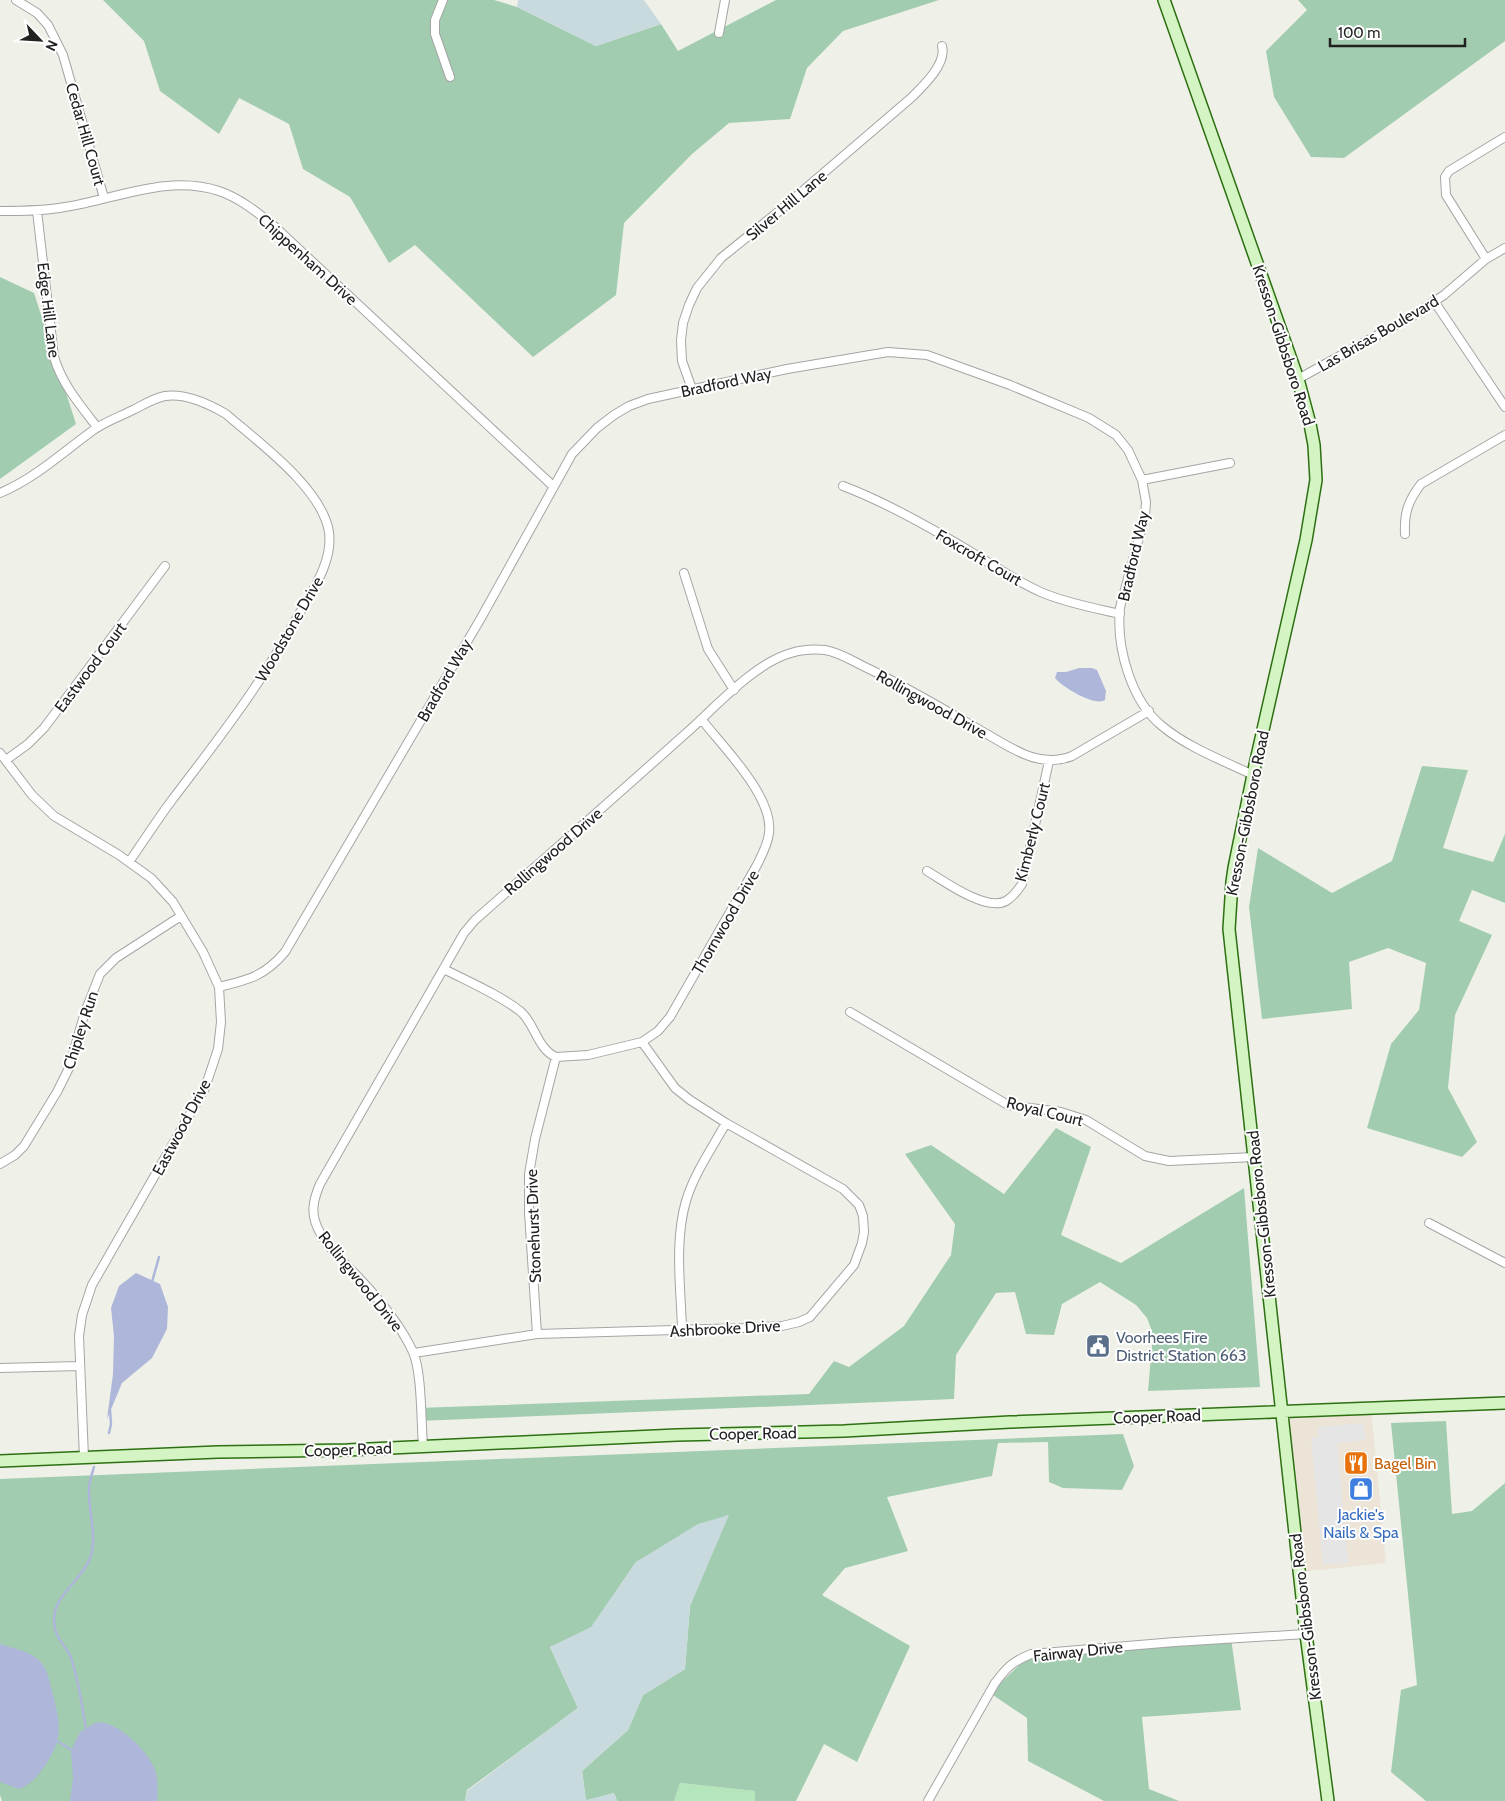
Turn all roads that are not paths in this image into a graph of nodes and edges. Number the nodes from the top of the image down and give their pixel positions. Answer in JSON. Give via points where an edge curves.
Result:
{"nodes":[{"id":1,"x":16,"y":0,"type":"edge"},
{"id":2,"x":443,"y":0,"type":"edge"},
{"id":3,"x":725,"y":0,"type":"edge"},
{"id":4,"x":1164,"y":0,"type":"edge"},
{"id":5,"x":719,"y":33,"type":"dead end"},
{"id":6,"x":942,"y":46,"type":"dead end"},
{"id":7,"x":450,"y":77,"type":"dead end"},
{"id":8,"x":1505,"y":137,"type":"edge"},
{"id":9,"x":104,"y":198,"type":"junction"},
{"id":10,"x":0,"y":210,"type":"edge"},
{"id":11,"x":37,"y":212,"type":"junction"},
{"id":12,"x":1505,"y":248,"type":"edge"},
{"id":13,"x":1486,"y":260,"type":"junction"},
{"id":14,"x":1434,"y":301,"type":"junction"},
{"id":15,"x":1298,"y":379,"type":"junction"},
{"id":16,"x":692,"y":389,"type":"junction"},
{"id":17,"x":1505,"y":407,"type":"edge"},
{"id":18,"x":97,"y":427,"type":"junction"},
{"id":19,"x":1505,"y":435,"type":"edge"},
{"id":20,"x":1230,"y":463,"type":"dead end"},
{"id":21,"x":1142,"y":480,"type":"junction"},
{"id":22,"x":553,"y":486,"type":"junction"},
{"id":23,"x":843,"y":486,"type":"dead end"},
{"id":24,"x":0,"y":493,"type":"edge"},
{"id":25,"x":1405,"y":534,"type":"dead end"},
{"id":26,"x":165,"y":566,"type":"dead end"},
{"id":27,"x":684,"y":573,"type":"dead end"},
{"id":28,"x":1120,"y":614,"type":"junction"},
{"id":29,"x":734,"y":690,"type":"junction"},
{"id":30,"x":1149,"y":711,"type":"junction"},
{"id":31,"x":702,"y":720,"type":"junction"},
{"id":32,"x":0,"y":753,"type":"edge"},
{"id":33,"x":6,"y":760,"type":"junction"},
{"id":34,"x":1049,"y":761,"type":"junction"},
{"id":35,"x":1253,"y":774,"type":"junction"},
{"id":36,"x":129,"y":862,"type":"junction"},
{"id":37,"x":926,"y":871,"type":"dead end"},
{"id":38,"x":181,"y":916,"type":"junction"},
{"id":39,"x":444,"y":969,"type":"junction"},
{"id":40,"x":219,"y":987,"type":"junction"},
{"id":41,"x":850,"y":1012,"type":"dead end"},
{"id":42,"x":642,"y":1042,"type":"junction"},
{"id":43,"x":556,"y":1057,"type":"junction"},
{"id":44,"x":726,"y":1123,"type":"junction"},
{"id":45,"x":1254,"y":1157,"type":"junction"},
{"id":46,"x":0,"y":1164,"type":"edge"},
{"id":47,"x":1429,"y":1223,"type":"dead end"},
{"id":48,"x":1505,"y":1263,"type":"edge"},
{"id":49,"x":682,"y":1330,"type":"junction"},
{"id":50,"x":537,"y":1334,"type":"junction"},
{"id":51,"x":414,"y":1353,"type":"junction"},
{"id":52,"x":80,"y":1366,"type":"junction"},
{"id":53,"x":0,"y":1368,"type":"edge"},
{"id":54,"x":1505,"y":1403,"type":"edge"},
{"id":55,"x":1282,"y":1411,"type":"junction"},
{"id":56,"x":423,"y":1446,"type":"junction"},
{"id":57,"x":84,"y":1458,"type":"junction"},
{"id":58,"x":0,"y":1461,"type":"edge"},
{"id":59,"x":1306,"y":1634,"type":"junction"},
{"id":60,"x":929,"y":1799,"type":"edge"},
{"id":61,"x":938,"y":1801,"type":"edge"},
{"id":62,"x":1328,"y":1801,"type":"edge"}],
"edges":[{"from":1,"to":9,"type":"street","name":"Cedar Hill Court","via":[[37,13],[48,25],[63,56]]},
{"from":2,"to":7,"type":"street","via":[[435,20],[435,34]]},
{"from":3,"to":5,"type":"street"},
{"from":4,"to":15,"type":"street","name":"Kresson-Gibbsboro Road"},
{"from":6,"to":16,"type":"street","name":"Silver Hill Lane","via":[[944,52],[939,63],[911,98],[721,258],[697,288],[683,323],[681,340],[682,361]]},
{"from":8,"to":13,"type":"street","via":[[1449,171],[1445,177],[1446,195]]},
{"from":9,"to":11,"type":"street","name":"Chippenham Drive"},
{"from":9,"to":22,"type":"street","name":"Chippenham Drive","via":[[160,186],[188,185],[221,192],[252,208]]},
{"from":10,"to":11,"type":"street","name":"Chippenham Drive"},
{"from":11,"to":18,"type":"street","name":"Edge Hill Lane","via":[[54,357],[72,394]]},
{"from":12,"to":13,"type":"street","name":"Las Brisas Boulevard"},
{"from":13,"to":14,"type":"street","name":"Las Brisas Boulevard"},
{"from":14,"to":15,"type":"street","name":"Las Brisas Boulevard"},
{"from":14,"to":17,"type":"street"},
{"from":15,"to":35,"type":"street","name":"Kresson-Gibbsboro Road","via":[[1314,445],[1316,480],[1306,540]]},
{"from":16,"to":21,"type":"street","name":"Bradford Way","via":[[888,352],[927,355],[1089,418],[1116,435],[1128,450]]},
{"from":16,"to":22,"type":"street","name":"Bradford Way","via":[[648,399],[614,415],[572,454]]},
{"from":18,"to":24,"type":"street","name":"Woodstone Drive","via":[[30,478]]},
{"from":18,"to":36,"type":"street","name":"Woodstone Drive","via":[[165,396],[191,398],[217,408],[275,457],[311,493],[329,531],[323,570],[270,665]]},
{"from":19,"to":25,"type":"street","via":[[1421,484],[1408,506],[1404,519]]},
{"from":20,"to":21,"type":"street"},
{"from":21,"to":28,"type":"street","name":"Bradford Way","via":[[1145,516]]},
{"from":22,"to":40,"type":"street","name":"Bradford Way","via":[[481,618],[285,952],[263,973]]},
{"from":23,"to":28,"type":"street","name":"Foxcroft Court","via":[[869,495],[1043,593]]},
{"from":26,"to":33,"type":"street","name":"Eastwood Court","via":[[44,728]]},
{"from":27,"to":29,"type":"street","via":[[708,649]]},
{"from":28,"to":30,"type":"street","name":"Bradford Way","via":[[1121,648],[1127,672]]},
{"from":29,"to":31,"type":"street","name":"Rollingwood Drive"},
{"from":29,"to":34,"type":"street","name":"Rollingwood Drive","via":[[774,658],[792,652],[825,650],[884,676],[1022,754]]},
{"from":30,"to":34,"type":"street","name":"Rollingwood Drive","via":[[1072,756]]},
{"from":30,"to":35,"type":"street","name":"Bradford Way","via":[[1161,726],[1189,744]]},
{"from":31,"to":39,"type":"street","name":"Rollingwood Drive","via":[[475,920]]},
{"from":31,"to":42,"type":"street","name":"Thornwood Drive","via":[[762,796],[770,832],[757,865],[670,1017]]},
{"from":32,"to":33,"type":"street","name":"Eastwood Drive"},
{"from":33,"to":36,"type":"street","name":"Eastwood Drive","via":[[54,816]]},
{"from":34,"to":37,"type":"street","name":"Kimberly Court","via":[[1022,884],[1015,894],[998,904],[987,902]]},
{"from":35,"to":45,"type":"street","name":"Kresson-Gibbsboro Road","via":[[1232,882],[1229,929]]},
{"from":36,"to":38,"type":"street","name":"Eastwood Drive","via":[[151,878],[174,902]]},
{"from":38,"to":40,"type":"street","name":"Eastwood Drive"},
{"from":38,"to":46,"type":"street","name":"Chipley Run","via":[[116,958],[100,974],[69,1068],[57,1092],[24,1146]]},
{"from":39,"to":43,"type":"street","via":[[522,1013],[544,1047]]},
{"from":39,"to":51,"type":"street","name":"Rollingwood Drive","via":[[320,1184],[313,1212],[321,1236],[390,1314]]},
{"from":40,"to":52,"type":"street","name":"Eastwood Drive","via":[[221,1022],[218,1049],[205,1088],[92,1285],[78,1336]]},
{"from":41,"to":45,"type":"street","name":"Royal Court","via":[[1008,1105],[1061,1112],[1086,1120],[1145,1156],[1169,1161]]},
{"from":42,"to":43,"type":"street","name":"Thornwood Drive","via":[[588,1055]]},
{"from":42,"to":44,"type":"street","name":"Ashbrooke Drive","via":[[675,1088]]},
{"from":43,"to":50,"type":"street","name":"Stonehurst Drive","via":[[529,1174]]},
{"from":44,"to":49,"type":"street","via":[[692,1185],[682,1217]]},
{"from":44,"to":49,"type":"street","name":"Ashbrooke Drive","via":[[851,1196],[863,1216],[862,1243],[854,1264],[810,1317],[782,1326]]},
{"from":45,"to":55,"type":"street","name":"Kresson-Gibbsboro Road"},
{"from":47,"to":48,"type":"street"},
{"from":49,"to":50,"type":"street","name":"Ashbrooke Drive"},
{"from":50,"to":51,"type":"street","name":"Ashbrooke Drive"},
{"from":51,"to":56,"type":"street","name":"Rollingwood Drive"},
{"from":52,"to":53,"type":"street"},
{"from":52,"to":57,"type":"street","name":"Eastwood Drive"},
{"from":54,"to":55,"type":"street","name":"Cooper Road"},
{"from":55,"to":56,"type":"street","name":"Cooper Road"},
{"from":55,"to":59,"type":"street","name":"Kresson-Gibbsboro Road"},
{"from":56,"to":57,"type":"street","name":"Cooper Road"},
{"from":57,"to":58,"type":"street","name":"Cooper Road"},
{"from":59,"to":60,"type":"street","name":"Fairway Drive","via":[[1031,1654],[1014,1661],[995,1683]]},
{"from":59,"to":62,"type":"street","name":"Kresson-Gibbsboro Road"},
{"from":60,"to":61,"type":"street"}]}
